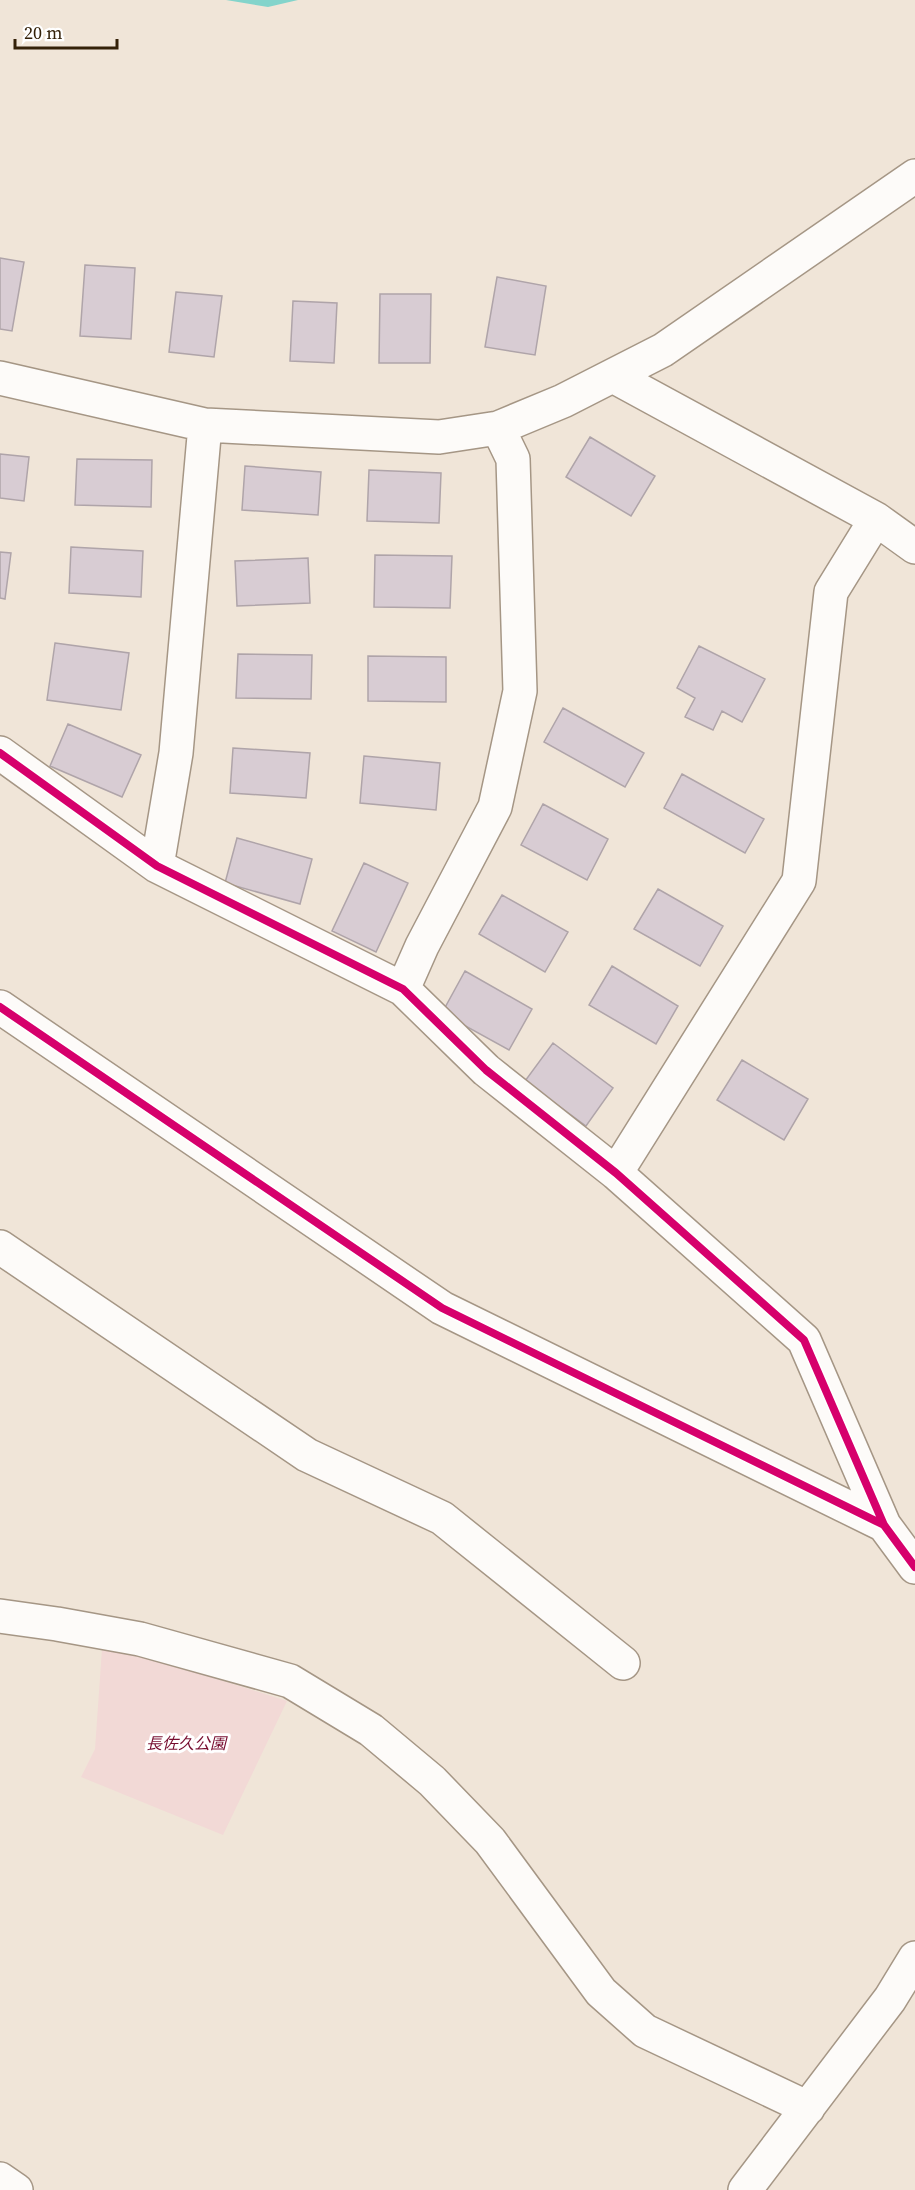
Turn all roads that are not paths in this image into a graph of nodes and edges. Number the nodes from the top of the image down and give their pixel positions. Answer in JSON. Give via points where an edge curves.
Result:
{"nodes":[{"id":1,"x":915,"y":176,"type":"edge"},
{"id":2,"x":613,"y":376,"type":"junction"},
{"id":3,"x":0,"y":378,"type":"edge"},
{"id":4,"x":205,"y":425,"type":"junction"},
{"id":5,"x":498,"y":428,"type":"junction"},
{"id":6,"x":876,"y":519,"type":"junction"},
{"id":7,"x":915,"y":547,"type":"edge"},
{"id":8,"x":0,"y":753,"type":"edge"},
{"id":9,"x":157,"y":866,"type":"junction"},
{"id":10,"x":403,"y":989,"type":"junction"},
{"id":11,"x":0,"y":1007,"type":"edge"},
{"id":12,"x":616,"y":1173,"type":"junction"},
{"id":13,"x":0,"y":1246,"type":"edge"},
{"id":14,"x":884,"y":1525,"type":"junction"},
{"id":15,"x":915,"y":1567,"type":"edge"},
{"id":16,"x":0,"y":1616,"type":"edge"},
{"id":17,"x":623,"y":1663,"type":"dead end"},
{"id":18,"x":915,"y":1958,"type":"edge"},
{"id":19,"x":808,"y":2108,"type":"junction"},
{"id":20,"x":0,"y":2179,"type":"edge"},
{"id":21,"x":16,"y":2190,"type":"edge"},
{"id":22,"x":746,"y":2190,"type":"edge"}],
"edges":[{"from":1,"to":2,"type":"street","via":[[663,350]]},
{"from":2,"to":5,"type":"street"},
{"from":2,"to":6,"type":"street"},
{"from":3,"to":4,"type":"street"},
{"from":4,"to":5,"type":"street","via":[[439,437]]},
{"from":4,"to":9,"type":"street","via":[[176,753]]},
{"from":5,"to":10,"type":"street","via":[[513,459],[520,691],[495,807]]},
{"from":6,"to":7,"type":"street"},
{"from":6,"to":12,"type":"street","via":[[831,592],[799,881]]},
{"from":8,"to":9,"type":"street"},
{"from":9,"to":10,"type":"street"},
{"from":10,"to":12,"type":"street","via":[[486,1070]]},
{"from":11,"to":14,"type":"street","via":[[442,1308]]},
{"from":12,"to":14,"type":"street","via":[[804,1340]]},
{"from":13,"to":17,"type":"street","via":[[307,1455],[442,1518]]},
{"from":14,"to":15,"type":"street"},
{"from":16,"to":19,"type":"street","via":[[140,1640],[290,1681],[330,1705],[370,1730],[432,1781],[490,1841],[602,1992],[645,2031]]},
{"from":18,"to":19,"type":"street","via":[[890,2000]]},
{"from":19,"to":22,"type":"street"},
{"from":20,"to":21,"type":"street"}]}
